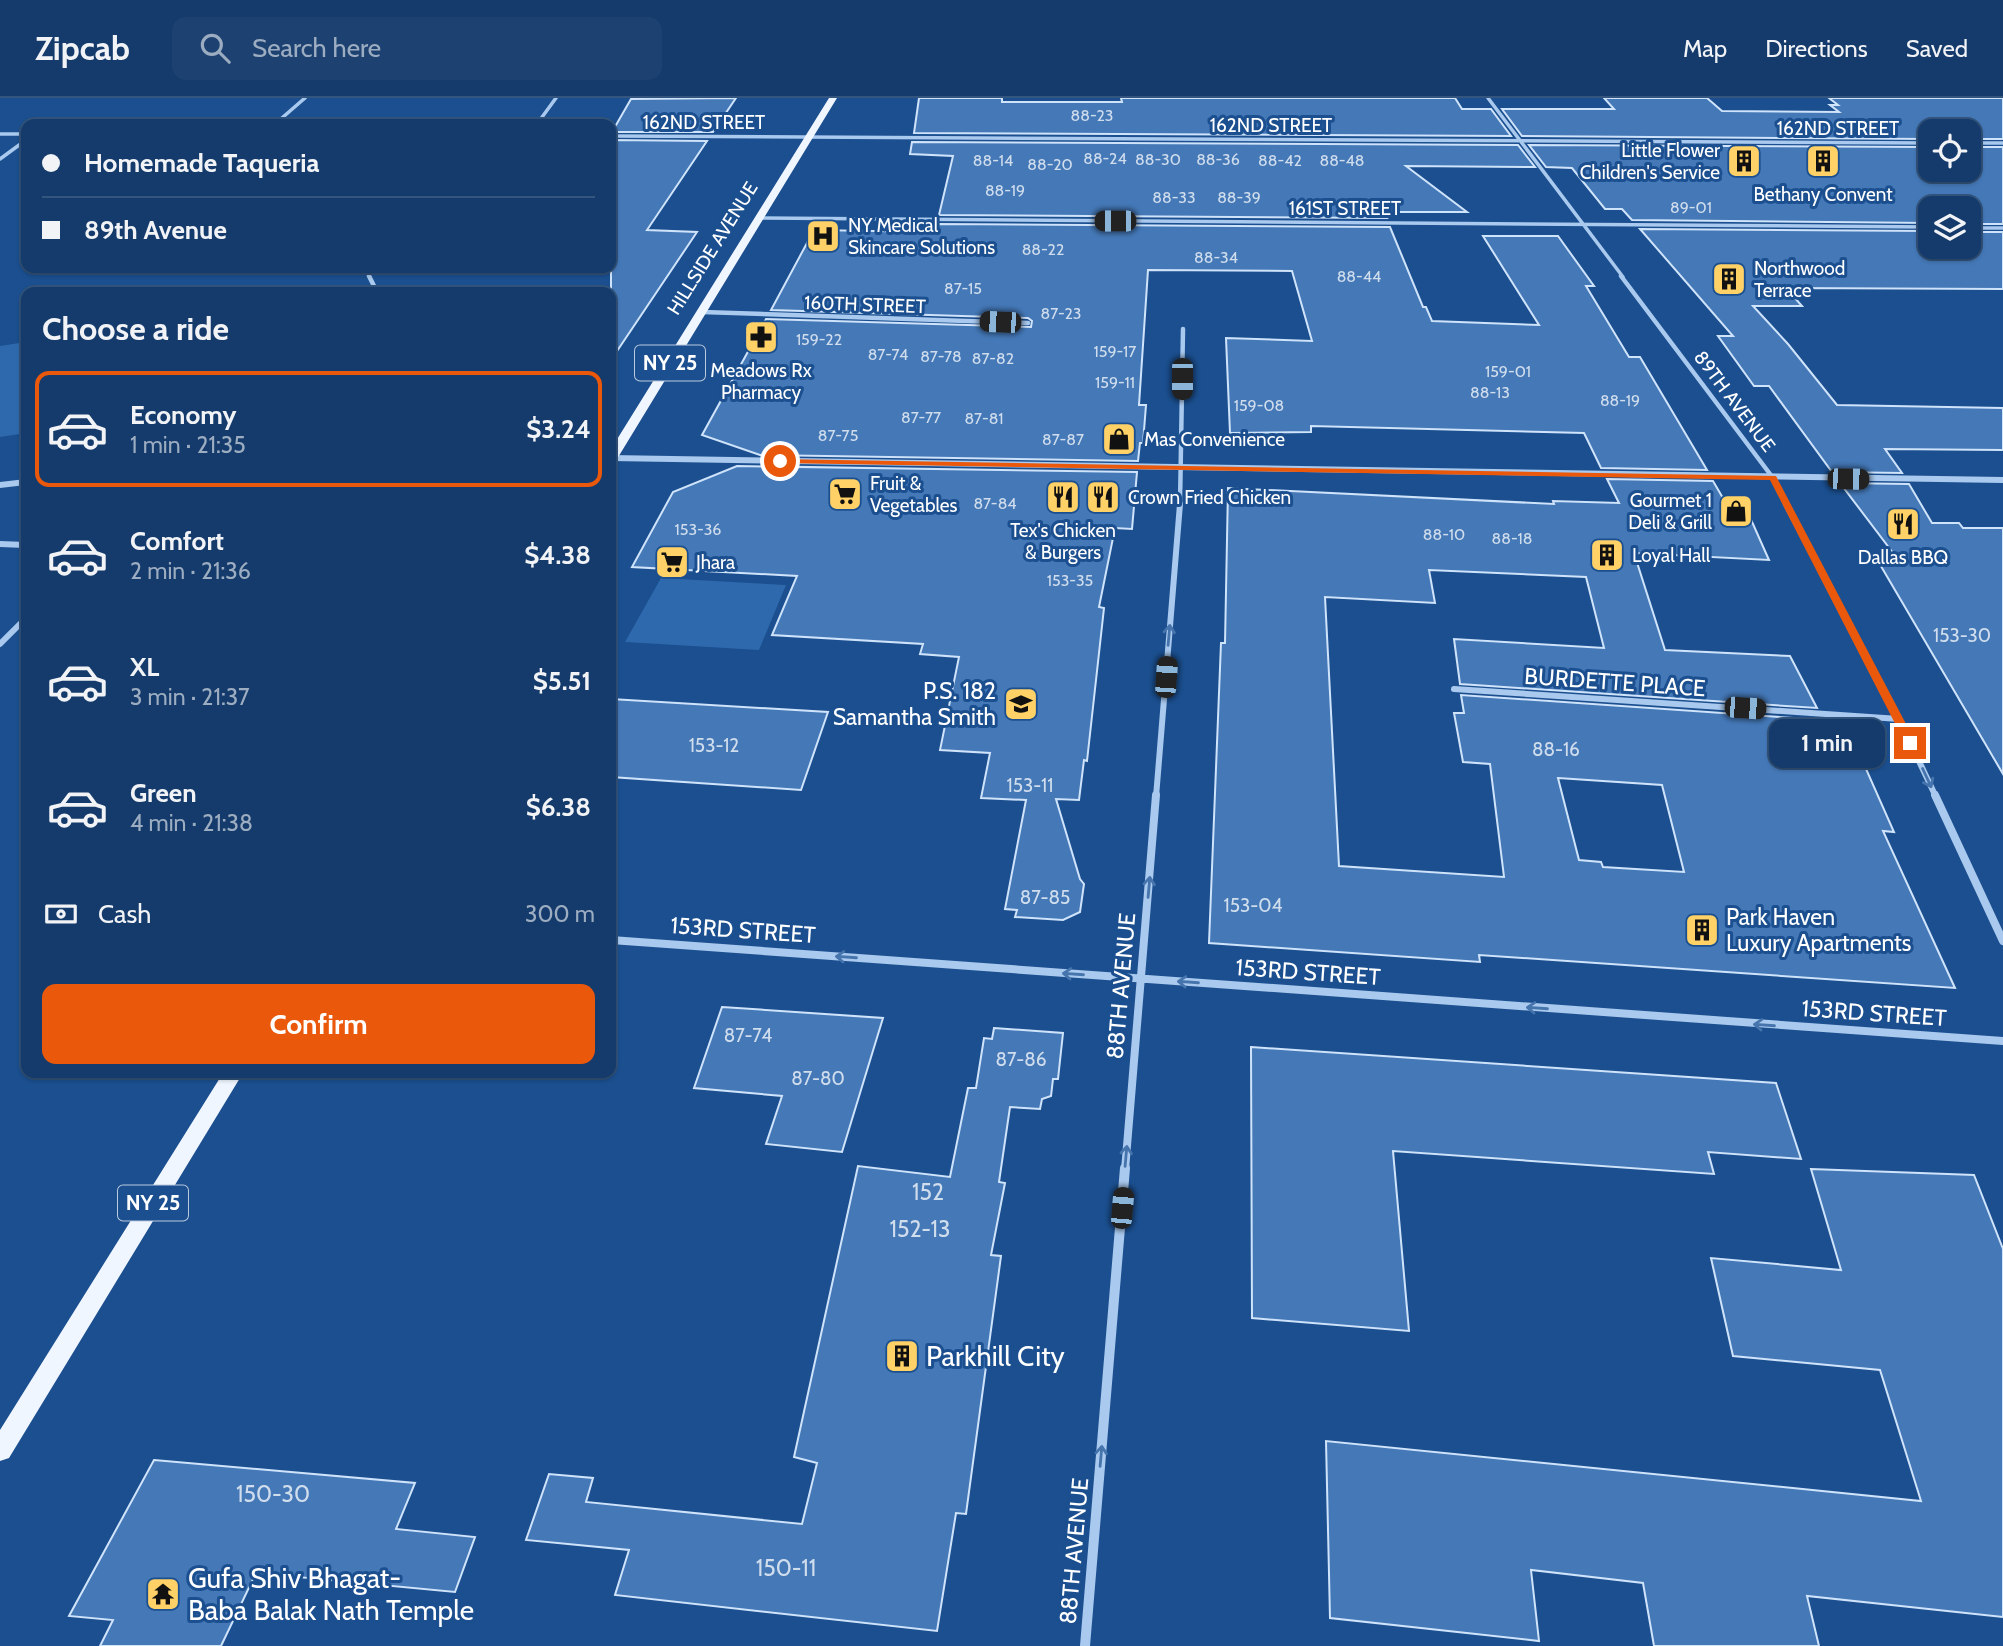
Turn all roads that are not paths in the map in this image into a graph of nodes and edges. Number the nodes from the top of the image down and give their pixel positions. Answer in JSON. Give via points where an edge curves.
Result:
{"nodes":[{"id":1,"x":305,"y":98,"type":"edge"},
{"id":2,"x":556,"y":98,"type":"edge"},
{"id":3,"x":833,"y":98,"type":"edge"},
{"id":4,"x":1488,"y":98,"type":"edge"},
{"id":5,"x":281,"y":119,"type":"edge"},
{"id":6,"x":541,"y":119,"type":"edge"},
{"id":7,"x":0,"y":134,"type":"edge"},
{"id":8,"x":21,"y":134,"type":"edge"},
{"id":9,"x":616,"y":136,"type":"edge"},
{"id":10,"x":809,"y":137,"type":"junction"},
{"id":11,"x":1521,"y":141,"type":"junction"},
{"id":12,"x":1918,"y":143,"type":"edge"},
{"id":13,"x":1981,"y":143,"type":"edge"},
{"id":14,"x":2003,"y":143,"type":"edge"},
{"id":15,"x":21,"y":144,"type":"edge"},
{"id":16,"x":0,"y":159,"type":"edge"},
{"id":17,"x":759,"y":218,"type":"junction"},
{"id":18,"x":1584,"y":224,"type":"junction"},
{"id":19,"x":1918,"y":227,"type":"edge"},
{"id":20,"x":1981,"y":228,"type":"edge"},
{"id":21,"x":2003,"y":228,"type":"edge"},
{"id":22,"x":702,"y":312,"type":"junction"},
{"id":23,"x":1028,"y":323,"type":"dead end"},
{"id":24,"x":1183,"y":329,"type":"dead end"},
{"id":25,"x":616,"y":450,"type":"edge"},
{"id":26,"x":616,"y":458,"type":"edge"},
{"id":27,"x":1182,"y":468,"type":"junction"},
{"id":28,"x":1773,"y":478,"type":"junction"},
{"id":29,"x":2003,"y":480,"type":"edge"},
{"id":30,"x":21,"y":483,"type":"edge"},
{"id":31,"x":0,"y":485,"type":"edge"},
{"id":32,"x":0,"y":544,"type":"edge"},
{"id":33,"x":21,"y":545,"type":"edge"},
{"id":34,"x":21,"y":623,"type":"edge"},
{"id":35,"x":0,"y":644,"type":"edge"},
{"id":36,"x":1454,"y":689,"type":"dead end"},
{"id":37,"x":1899,"y":719,"type":"junction"},
{"id":38,"x":616,"y":940,"type":"edge"},
{"id":39,"x":2003,"y":941,"type":"edge"},
{"id":40,"x":1141,"y":979,"type":"junction"},
{"id":41,"x":2003,"y":1041,"type":"edge"},
{"id":42,"x":230,"y":1078,"type":"edge"},
{"id":43,"x":0,"y":1451,"type":"edge"},
{"id":44,"x":1085,"y":1646,"type":"edge"}],
"edges":[{"from":1,"to":5,"type":"street"},
{"from":2,"to":6,"type":"street"},
{"from":3,"to":10,"type":"main road","name":"HILLSIDE AVENUE","number":"NY 25"},
{"from":4,"to":11,"type":"street","name":"89TH AVENUE"},
{"from":7,"to":8,"type":"street"},
{"from":9,"to":10,"type":"street","name":"162ND STREET"},
{"from":10,"to":11,"type":"street","name":"162ND STREET"},
{"from":10,"to":17,"type":"main road","name":"HILLSIDE AVENUE","number":"NY 25"},
{"from":11,"to":12,"type":"street","name":"162ND STREET"},
{"from":11,"to":18,"type":"street","name":"89TH AVENUE"},
{"from":13,"to":14,"type":"street"},
{"from":15,"to":16,"type":"street"},
{"from":17,"to":18,"type":"street","name":"161ST STREET"},
{"from":17,"to":22,"type":"main road","name":"HILLSIDE AVENUE","number":"NY 25"},
{"from":18,"to":19,"type":"street","name":"161ST STREET"},
{"from":18,"to":28,"type":"street","name":"89TH AVENUE"},
{"from":20,"to":21,"type":"street"},
{"from":22,"to":23,"type":"street","name":"160TH STREET"},
{"from":22,"to":25,"type":"main road","name":"HILLSIDE AVENUE","number":"NY 25"},
{"from":24,"to":27,"type":"street","name":"88TH AVENUE"},
{"from":26,"to":27,"type":"street"},
{"from":27,"to":28,"type":"street"},
{"from":40,"to":27,"type":"street","name":"88TH AVENUE","one_way":true},
{"from":28,"to":29,"type":"street"},
{"from":28,"to":37,"type":"street","name":"89TH AVENUE"},
{"from":30,"to":31,"type":"street"},
{"from":32,"to":33,"type":"street"},
{"from":34,"to":35,"type":"street"},
{"from":36,"to":37,"type":"street","name":"BURDETTE PLACE"},
{"from":37,"to":39,"type":"street","name":"89TH AVENUE","one_way":true},
{"from":40,"to":38,"type":"street","name":"153RD STREET","one_way":true},
{"from":41,"to":40,"type":"street","name":"153RD STREET","one_way":true},
{"from":44,"to":40,"type":"street","name":"88TH AVENUE","one_way":true},
{"from":42,"to":43,"type":"main road","number":"NY 25"}]}
